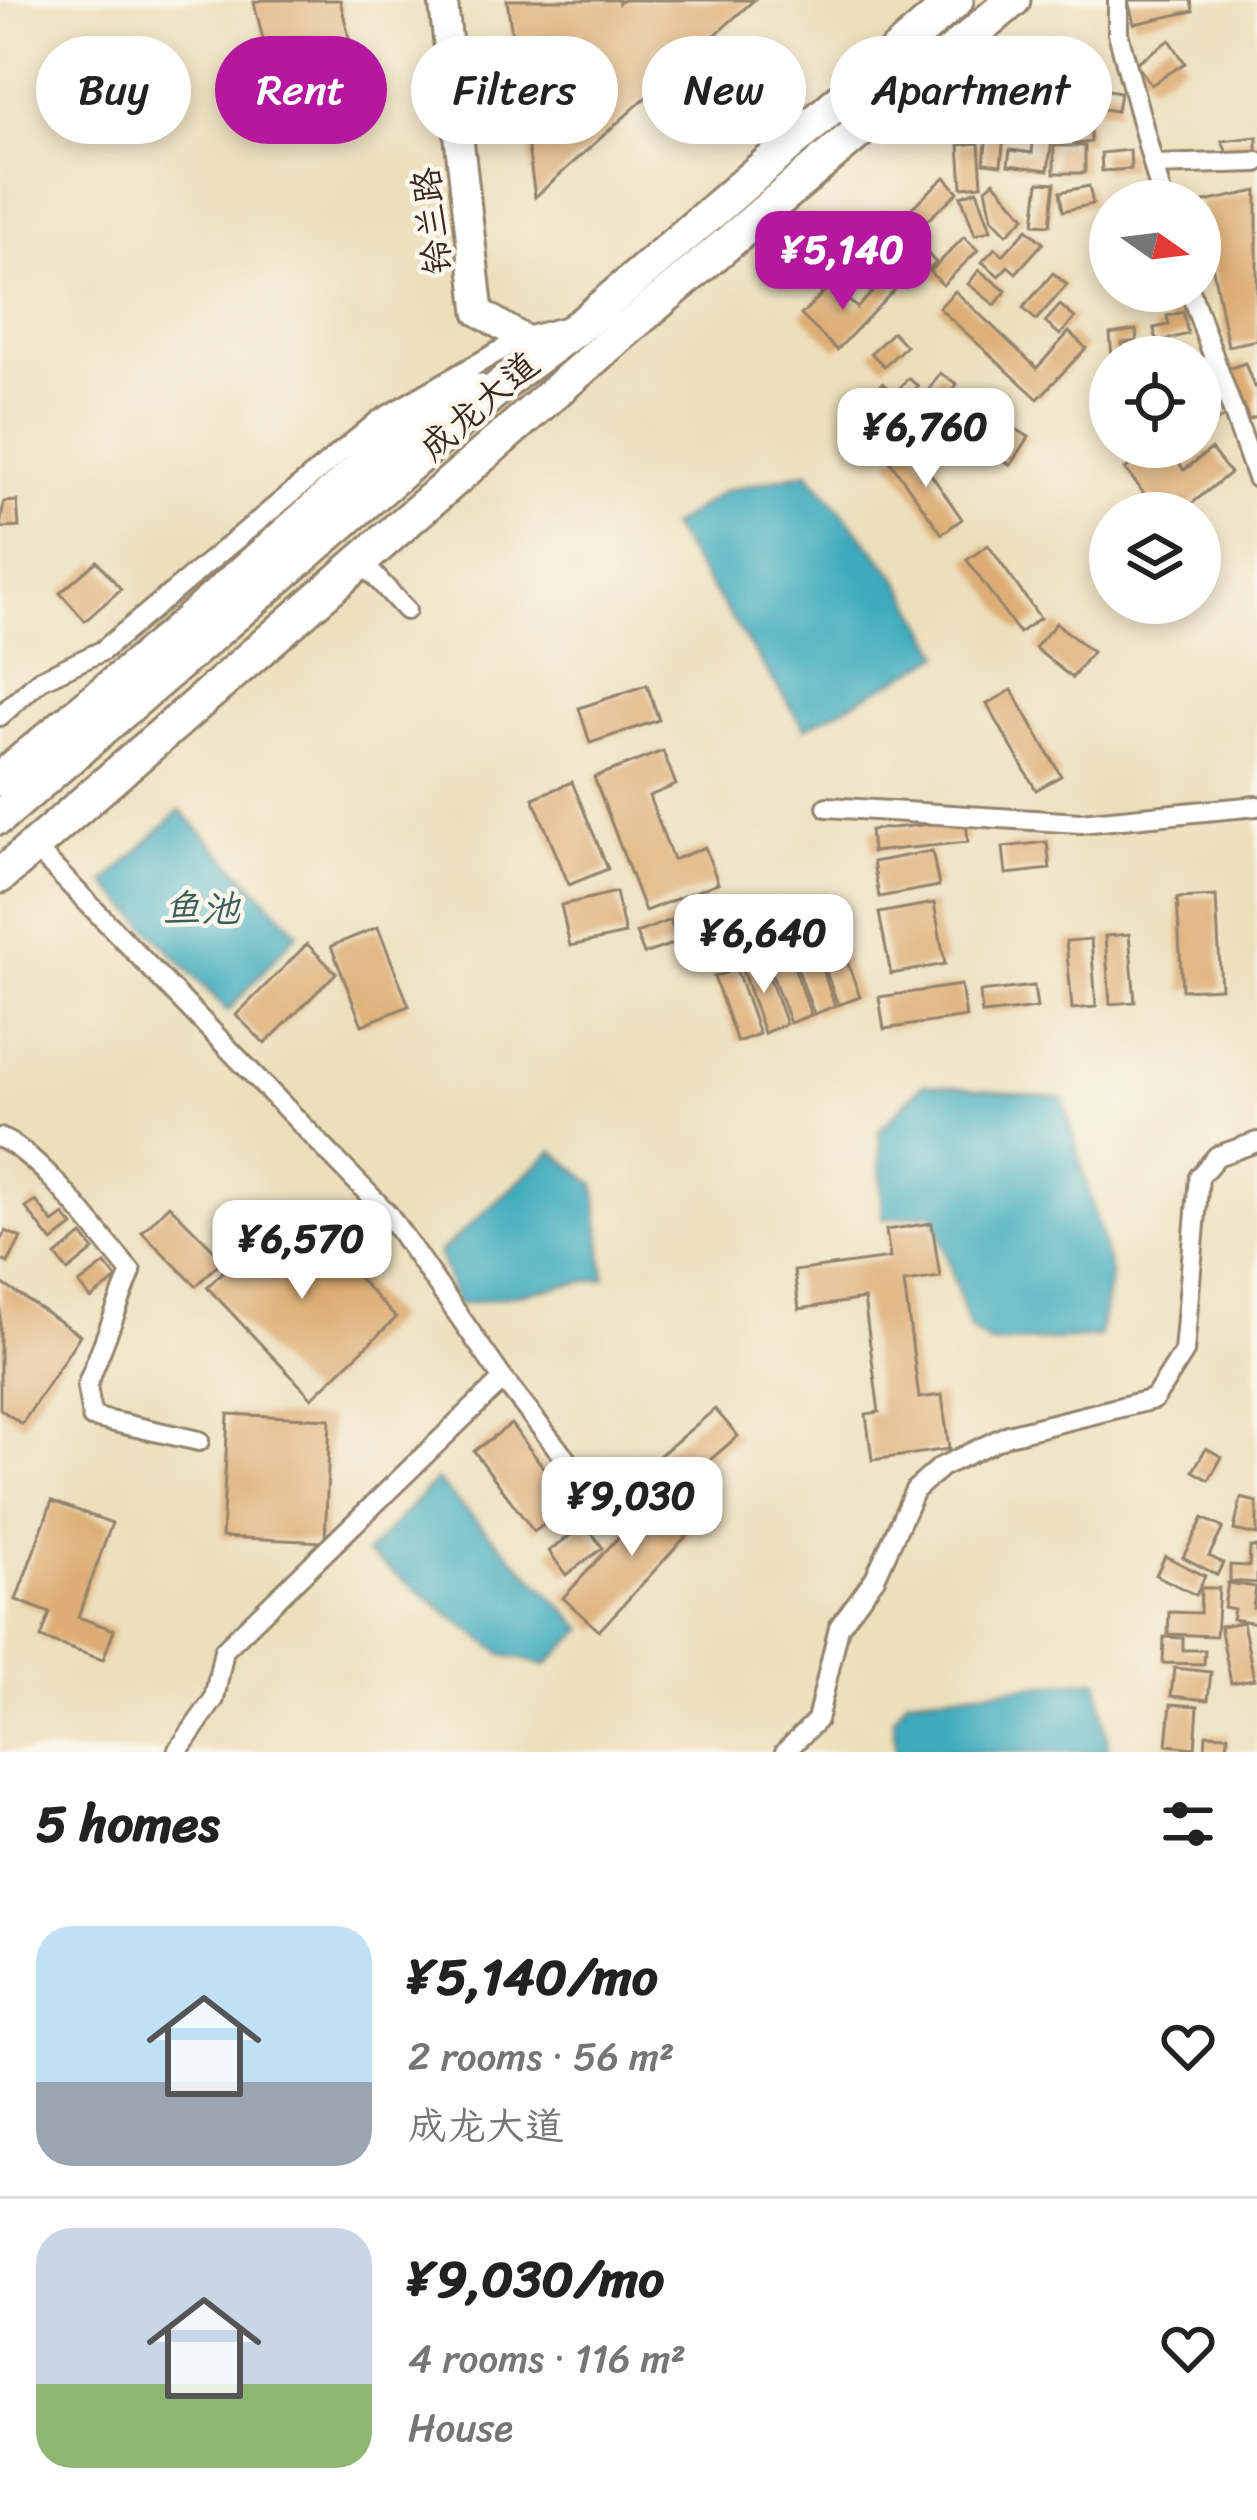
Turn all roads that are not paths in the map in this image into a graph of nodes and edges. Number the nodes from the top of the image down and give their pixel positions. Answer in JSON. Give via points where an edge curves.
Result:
{"nodes":[{"id":1,"x":443,"y":0,"type":"edge"},
{"id":2,"x":956,"y":0,"type":"edge"},
{"id":3,"x":1013,"y":0,"type":"edge"},
{"id":4,"x":1118,"y":0,"type":"edge"},
{"id":5,"x":1257,"y":162,"type":"edge"},
{"id":6,"x":1154,"y":165,"type":"junction"},
{"id":7,"x":1158,"y":180,"type":"edge"},
{"id":8,"x":1198,"y":312,"type":"edge"},
{"id":9,"x":586,"y":321,"type":"junction"},
{"id":10,"x":522,"y":338,"type":"junction"},
{"id":11,"x":517,"y":372,"type":"junction"},
{"id":12,"x":1257,"y":478,"type":"edge"},
{"id":13,"x":361,"y":561,"type":"junction"},
{"id":14,"x":406,"y":610,"type":"dead end"},
{"id":15,"x":0,"y":716,"type":"edge"},
{"id":16,"x":0,"y":779,"type":"edge"},
{"id":17,"x":1257,"y":806,"type":"edge"},
{"id":18,"x":827,"y":807,"type":"dead end"},
{"id":19,"x":0,"y":817,"type":"edge"},
{"id":20,"x":32,"y":845,"type":"junction"},
{"id":21,"x":0,"y":876,"type":"edge"},
{"id":22,"x":0,"y":1138,"type":"edge"},
{"id":23,"x":1257,"y":1142,"type":"edge"},
{"id":24,"x":503,"y":1379,"type":"junction"},
{"id":25,"x":199,"y":1441,"type":"dead end"},
{"id":26,"x":602,"y":1504,"type":"dead end"},
{"id":27,"x":177,"y":1752,"type":"edge"},
{"id":28,"x":785,"y":1752,"type":"edge"}],
"edges":[{"from":1,"to":10,"type":"street","name":"铃兰路","via":[[479,312]]},
{"from":2,"to":9,"type":"highway","name":"成龙大道"},
{"from":3,"to":13,"type":"highway","name":"成龙大道"},
{"from":4,"to":6,"type":"street","via":[[1118,33]]},
{"from":5,"to":6,"type":"street"},
{"from":6,"to":7,"type":"street"},
{"from":8,"to":12,"type":"street"},
{"from":9,"to":10,"type":"street"},
{"from":9,"to":11,"type":"highway","name":"成龙大道"},
{"from":10,"to":15,"type":"street","via":[[378,421],[102,650],[40,680]]},
{"from":11,"to":16,"type":"highway","via":[[412,422]]},
{"from":11,"to":19,"type":"highway","name":"成龙大道"},
{"from":13,"to":14,"type":"street"},
{"from":13,"to":20,"type":"highway","name":"成龙大道"},
{"from":17,"to":18,"type":"street","via":[[1080,823]]},
{"from":20,"to":21,"type":"highway","name":"成龙大道"},
{"from":20,"to":24,"type":"street","via":[[388,1214]]},
{"from":22,"to":25,"type":"street","via":[[39,1165],[131,1272],[87,1386],[92,1417]]},
{"from":23,"to":28,"type":"street","via":[[1217,1156],[1199,1177],[1184,1352],[1154,1399],[1008,1435],[941,1467],[915,1490],[875,1578],[839,1627],[817,1720]]},
{"from":24,"to":26,"type":"street"},
{"from":24,"to":27,"type":"street","via":[[224,1650],[214,1700]]}]}
